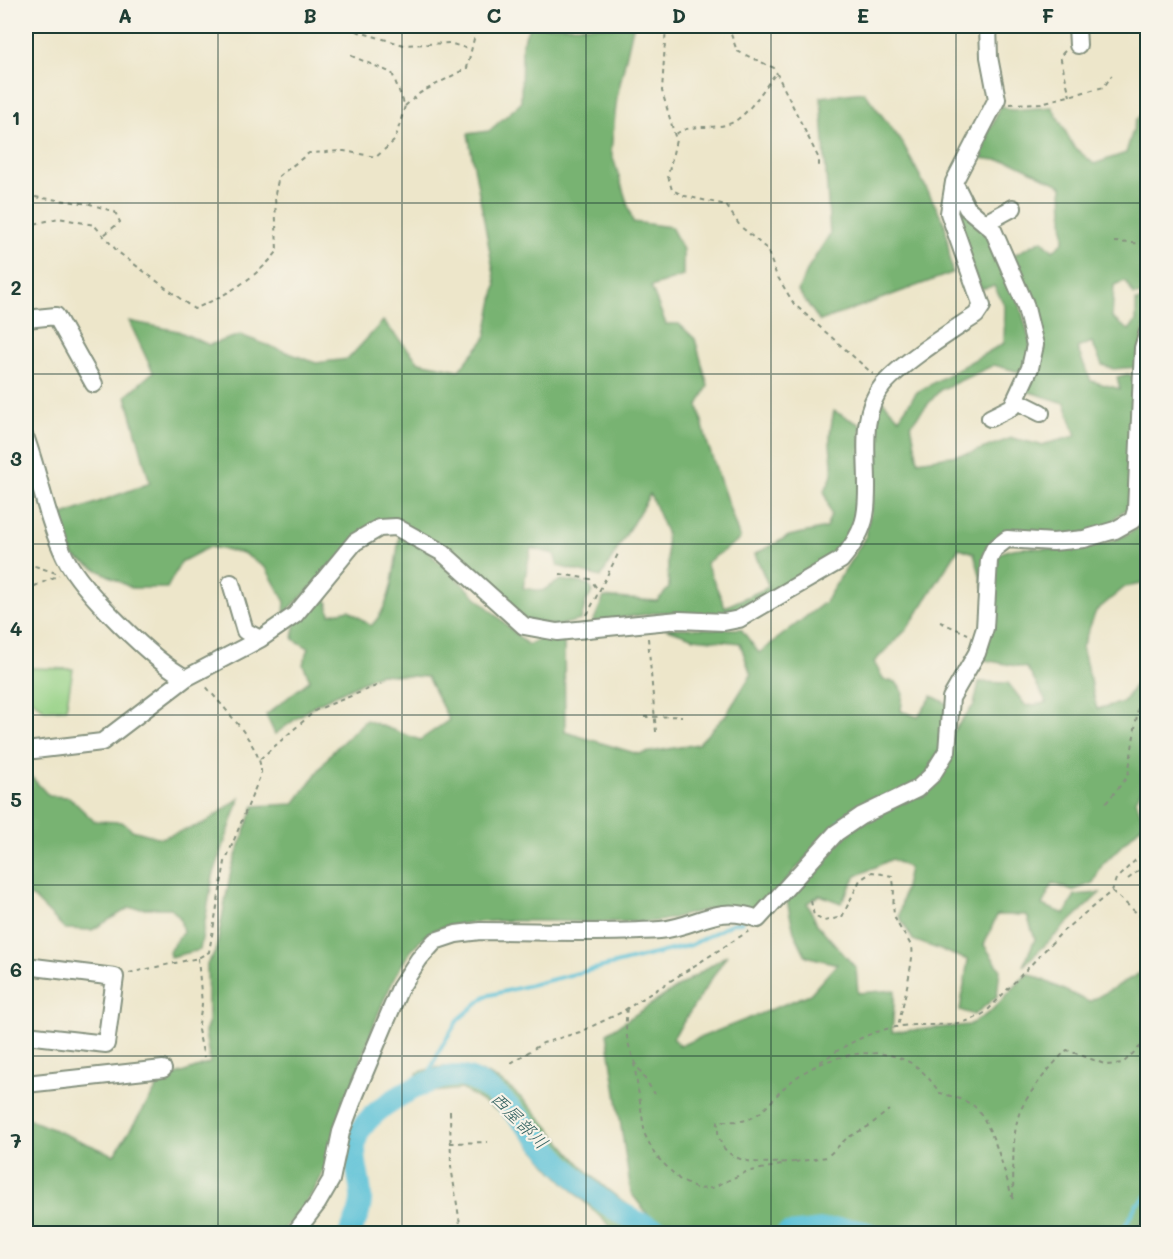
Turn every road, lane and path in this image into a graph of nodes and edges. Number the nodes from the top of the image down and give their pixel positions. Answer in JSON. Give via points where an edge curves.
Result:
{"nodes":[{"id":1,"x":349,"y":26,"type":"edge"},
{"id":2,"x":477,"y":26,"type":"edge"},
{"id":3,"x":666,"y":26,"type":"edge"},
{"id":4,"x":728,"y":26,"type":"edge"},
{"id":5,"x":988,"y":26,"type":"edge"},
{"id":6,"x":1077,"y":35,"type":"edge"},
{"id":7,"x":472,"y":50,"type":"junction"},
{"id":8,"x":347,"y":54,"type":"dead end"},
{"id":9,"x":777,"y":72,"type":"junction"},
{"id":10,"x":1112,"y":75,"type":"dead end"},
{"id":11,"x":1070,"y":96,"type":"junction"},
{"id":12,"x":997,"y":99,"type":"junction"},
{"id":13,"x":405,"y":106,"type":"junction"},
{"id":14,"x":675,"y":135,"type":"junction"},
{"id":15,"x":819,"y":170,"type":"dead end"},
{"id":16,"x":954,"y":182,"type":"junction"},
{"id":17,"x":26,"y":196,"type":"edge"},
{"id":18,"x":1013,"y":208,"type":"dead end"},
{"id":19,"x":985,"y":223,"type":"junction"},
{"id":20,"x":26,"y":226,"type":"edge"},
{"id":21,"x":103,"y":236,"type":"junction"},
{"id":22,"x":1114,"y":242,"type":"dead end"},
{"id":23,"x":1148,"y":244,"type":"edge"},
{"id":24,"x":26,"y":319,"type":"edge"},
{"id":25,"x":1148,"y":332,"type":"edge"},
{"id":26,"x":94,"y":384,"type":"dead end"},
{"id":27,"x":884,"y":385,"type":"junction"},
{"id":28,"x":1014,"y":400,"type":"junction"},
{"id":29,"x":1041,"y":413,"type":"dead end"},
{"id":30,"x":990,"y":418,"type":"dead end"},
{"id":31,"x":26,"y":439,"type":"edge"},
{"id":32,"x":619,"y":552,"type":"dead end"},
{"id":33,"x":26,"y":563,"type":"edge"},
{"id":34,"x":560,"y":574,"type":"dead end"},
{"id":35,"x":231,"y":583,"type":"dead end"},
{"id":36,"x":26,"y":590,"type":"edge"},
{"id":37,"x":599,"y":591,"type":"junction"},
{"id":38,"x":940,"y":622,"type":"dead end"},
{"id":39,"x":646,"y":623,"type":"junction"},
{"id":40,"x":584,"y":629,"type":"junction"},
{"id":41,"x":967,"y":634,"type":"dead end"},
{"id":42,"x":260,"y":639,"type":"junction"},
{"id":43,"x":186,"y":678,"type":"junction"},
{"id":44,"x":381,"y":684,"type":"dead end"},
{"id":45,"x":1148,"y":702,"type":"edge"},
{"id":46,"x":682,"y":716,"type":"dead end"},
{"id":47,"x":644,"y":717,"type":"dead end"},
{"id":48,"x":655,"y":718,"type":"junction"},
{"id":49,"x":656,"y":732,"type":"dead end"},
{"id":50,"x":26,"y":752,"type":"edge"},
{"id":51,"x":260,"y":759,"type":"junction"},
{"id":52,"x":1106,"y":803,"type":"dead end"},
{"id":53,"x":1148,"y":848,"type":"edge"},
{"id":54,"x":1148,"y":863,"type":"edge"},
{"id":55,"x":1128,"y":879,"type":"dead end"},
{"id":56,"x":1112,"y":891,"type":"junction"},
{"id":57,"x":811,"y":901,"type":"dead end"},
{"id":58,"x":758,"y":919,"type":"junction"},
{"id":59,"x":1148,"y":923,"type":"edge"},
{"id":60,"x":198,"y":958,"type":"junction"},
{"id":61,"x":26,"y":966,"type":"edge"},
{"id":62,"x":115,"y":977,"type":"junction"},
{"id":63,"x":627,"y":1008,"type":"junction"},
{"id":64,"x":898,"y":1026,"type":"junction"},
{"id":65,"x":26,"y":1035,"type":"edge"},
{"id":66,"x":1148,"y":1039,"type":"edge"},
{"id":67,"x":204,"y":1057,"type":"dead end"},
{"id":68,"x":510,"y":1063,"type":"dead end"},
{"id":69,"x":634,"y":1064,"type":"junction"},
{"id":70,"x":818,"y":1064,"type":"junction"},
{"id":71,"x":163,"y":1068,"type":"dead end"},
{"id":72,"x":26,"y":1084,"type":"edge"},
{"id":73,"x":656,"y":1094,"type":"dead end"},
{"id":74,"x":889,"y":1110,"type":"dead end"},
{"id":75,"x":450,"y":1111,"type":"dead end"},
{"id":76,"x":488,"y":1142,"type":"dead end"},
{"id":77,"x":450,"y":1143,"type":"junction"},
{"id":78,"x":795,"y":1162,"type":"junction"},
{"id":79,"x":1148,"y":1225,"type":"edge"},
{"id":80,"x":294,"y":1233,"type":"edge"},
{"id":81,"x":459,"y":1233,"type":"edge"},
{"id":82,"x":1145,"y":1233,"type":"edge"}],
"edges":[{"from":1,"to":7,"type":"path","via":[[404,45],[449,43]]},
{"from":2,"to":7,"type":"path"},
{"from":3,"to":14,"type":"path","via":[[662,91]]},
{"from":4,"to":9,"type":"path","via":[[736,51]]},
{"from":5,"to":12,"type":"street"},
{"from":6,"to":11,"type":"path","via":[[1060,56]]},
{"from":7,"to":13,"type":"path","via":[[467,68],[420,93]]},
{"from":8,"to":13,"type":"path","via":[[392,73]]},
{"from":9,"to":14,"type":"path","via":[[738,119],[719,126],[692,127]]},
{"from":9,"to":15,"type":"path","via":[[819,159]]},
{"from":10,"to":11,"type":"path","via":[[1104,87]]},
{"from":11,"to":12,"type":"path","via":[[1015,106]]},
{"from":12,"to":16,"type":"street"},
{"from":13,"to":21,"type":"path","via":[[395,140],[376,157],[344,151],[309,153],[279,176],[275,194],[277,252],[266,266],[220,298],[194,309],[118,252]]},
{"from":14,"to":27,"type":"path","via":[[668,176],[672,190],[726,205],[740,226],[767,249],[794,304]]},
{"from":16,"to":19,"type":"street","via":[[967,208]]},
{"from":16,"to":27,"type":"street","via":[[949,213],[982,306],[976,315]]},
{"from":17,"to":21,"type":"path","via":[[90,204],[116,212],[120,222]]},
{"from":18,"to":19,"type":"street"},
{"from":19,"to":28,"type":"street","via":[[993,230],[1025,304],[1035,345],[1030,368]]},
{"from":20,"to":21,"type":"path","via":[[58,218],[94,225]]},
{"from":22,"to":23,"type":"path"},
{"from":24,"to":26,"type":"street","via":[[56,316]]},
{"from":25,"to":58,"type":"street","via":[[1143,348],[1133,520],[1084,539],[1007,539],[994,549],[989,560],[985,628],[977,653],[951,698],[947,751],[932,775],[917,789],[861,816],[836,833]]},
{"from":27,"to":39,"type":"street","via":[[873,403],[869,427],[865,516],[842,560],[739,619]]},
{"from":28,"to":29,"type":"street"},
{"from":28,"to":30,"type":"street","via":[[1012,407]]},
{"from":31,"to":43,"type":"street","via":[[49,514],[74,572],[140,645]]},
{"from":32,"to":37,"type":"path"},
{"from":33,"to":36,"type":"path","via":[[62,575]]},
{"from":34,"to":37,"type":"path","via":[[590,579]]},
{"from":35,"to":42,"type":"street","via":[[245,631]]},
{"from":37,"to":40,"type":"path"},
{"from":38,"to":41,"type":"path"},
{"from":39,"to":40,"type":"street"},
{"from":39,"to":48,"type":"path"},
{"from":40,"to":42,"type":"street","via":[[557,632],[524,626],[443,553],[396,527],[379,528],[355,542],[294,615]]},
{"from":42,"to":43,"type":"street"},
{"from":43,"to":50,"type":"street","via":[[102,742]]},
{"from":43,"to":51,"type":"path","via":[[203,683]]},
{"from":44,"to":51,"type":"path","via":[[316,710]]},
{"from":45,"to":52,"type":"path","via":[[1138,708],[1128,776]]},
{"from":46,"to":48,"type":"path"},
{"from":47,"to":48,"type":"path"},
{"from":48,"to":49,"type":"path"},
{"from":51,"to":60,"type":"path","via":[[261,774],[225,862],[209,952]]},
{"from":53,"to":56,"type":"path","via":[[1116,879]]},
{"from":54,"to":55,"type":"path"},
{"from":56,"to":59,"type":"path"},
{"from":56,"to":64,"type":"path","via":[[1063,931],[986,1012],[971,1022]]},
{"from":57,"to":64,"type":"path","via":[[814,916],[824,921],[842,917],[860,880],[872,872],[892,876],[894,912],[900,931],[913,949]]},
{"from":58,"to":63,"type":"path","via":[[747,933]]},
{"from":58,"to":80,"type":"street","via":[[744,914],[714,914],[663,930],[480,931],[435,941],[400,988],[341,1132],[330,1180]]},
{"from":60,"to":62,"type":"path"},
{"from":60,"to":67,"type":"path","via":[[202,1004],[198,1030]]},
{"from":61,"to":62,"type":"street"},
{"from":62,"to":65,"type":"street","via":[[106,1044]]},
{"from":63,"to":68,"type":"path","via":[[580,1032],[543,1042]]},
{"from":63,"to":69,"type":"path","via":[[625,1027]]},
{"from":64,"to":70,"type":"path","via":[[845,1045]]},
{"from":66,"to":70,"type":"path","via":[[1123,1063],[1107,1065],[1066,1050],[1055,1061],[1020,1112],[1013,1143],[1013,1200],[1003,1166],[977,1108],[940,1093],[908,1061],[884,1054],[863,1053]]},
{"from":69,"to":73,"type":"path"},
{"from":69,"to":78,"type":"path","via":[[645,1135],[655,1155],[680,1180],[697,1189],[712,1188],[746,1172]]},
{"from":70,"to":78,"type":"path","via":[[787,1084],[764,1110],[745,1120],[718,1121],[717,1133],[735,1158],[753,1163]]},
{"from":71,"to":72,"type":"street"},
{"from":74,"to":78,"type":"path","via":[[847,1138],[827,1157]]},
{"from":75,"to":77,"type":"path"},
{"from":76,"to":77,"type":"path"},
{"from":77,"to":81,"type":"path"},
{"from":79,"to":82,"type":"street"}]}
